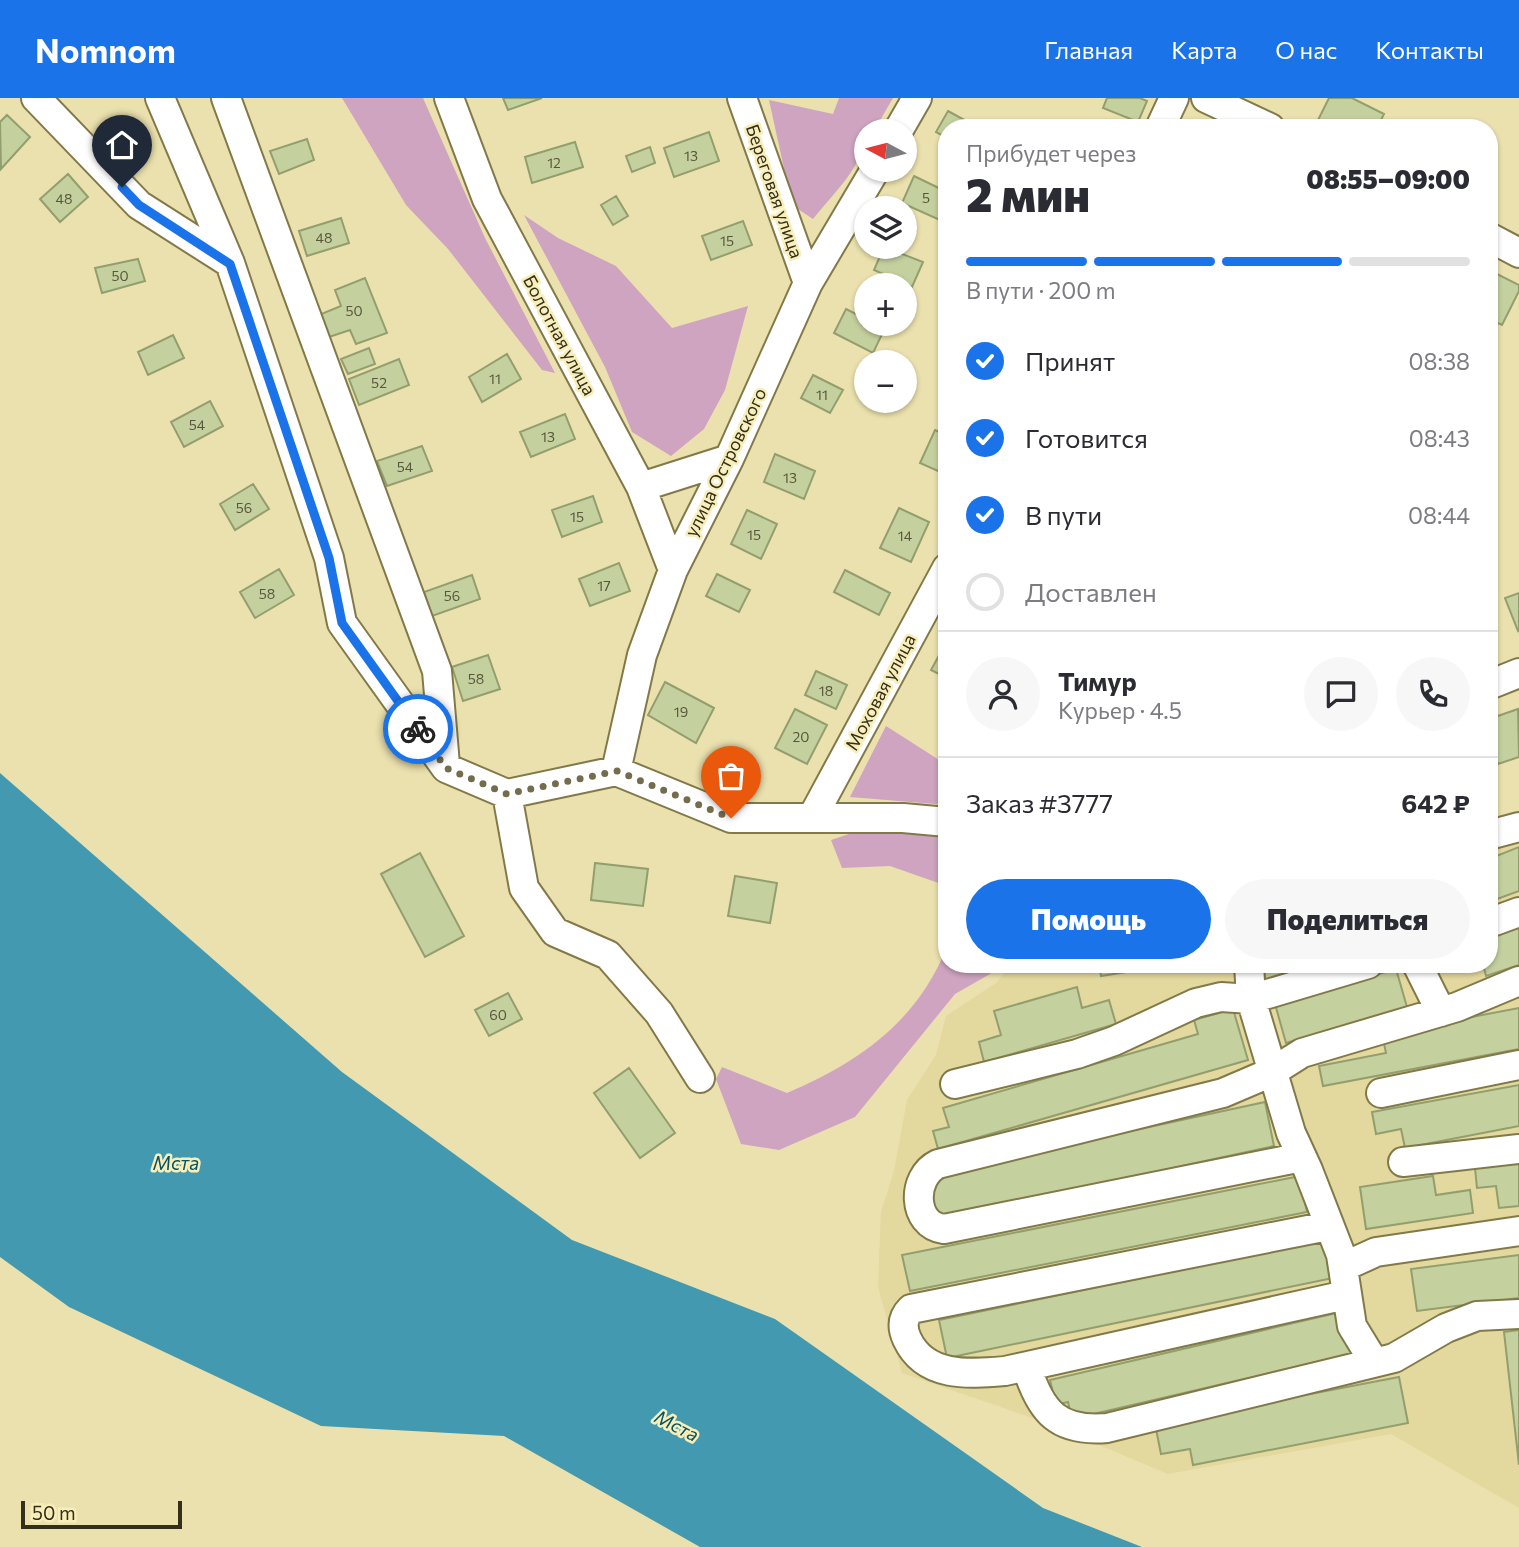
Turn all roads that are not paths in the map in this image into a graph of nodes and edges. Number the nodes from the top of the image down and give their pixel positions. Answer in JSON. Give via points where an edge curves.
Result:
{"nodes":[{"id":1,"x":36,"y":98,"type":"edge"},
{"id":2,"x":160,"y":98,"type":"edge"},
{"id":3,"x":226,"y":98,"type":"edge"},
{"id":4,"x":449,"y":98,"type":"edge"},
{"id":5,"x":742,"y":98,"type":"edge"},
{"id":6,"x":917,"y":98,"type":"edge"},
{"id":7,"x":1174,"y":98,"type":"edge"},
{"id":8,"x":1206,"y":98,"type":"edge"},
{"id":9,"x":905,"y":119,"type":"edge"},
{"id":10,"x":1164,"y":119,"type":"edge"},
{"id":11,"x":1251,"y":119,"type":"edge"},
{"id":12,"x":868,"y":182,"type":"edge"},
{"id":13,"x":1498,"y":242,"type":"edge"},
{"id":14,"x":1519,"y":253,"type":"edge"},
{"id":15,"x":230,"y":264,"type":"junction"},
{"id":16,"x":808,"y":283,"type":"junction"},
{"id":17,"x":729,"y":459,"type":"junction"},
{"id":18,"x":641,"y":487,"type":"junction"},
{"id":19,"x":673,"y":570,"type":"junction"},
{"id":20,"x":938,"y":585,"type":"edge"},
{"id":21,"x":1519,"y":673,"type":"edge"},
{"id":22,"x":1498,"y":681,"type":"edge"},
{"id":23,"x":446,"y":768,"type":"junction"},
{"id":24,"x":617,"y":771,"type":"junction"},
{"id":25,"x":507,"y":794,"type":"junction"},
{"id":26,"x":813,"y":816,"type":"junction"},
{"id":27,"x":938,"y":821,"type":"edge"},
{"id":28,"x":1519,"y":827,"type":"edge"},
{"id":29,"x":1498,"y":833,"type":"edge"},
{"id":30,"x":1519,"y":912,"type":"edge"},
{"id":31,"x":1498,"y":920,"type":"edge"},
{"id":32,"x":1250,"y":973,"type":"edge"},
{"id":33,"x":1338,"y":973,"type":"edge"},
{"id":34,"x":1422,"y":973,"type":"edge"},
{"id":35,"x":1519,"y":981,"type":"edge"},
{"id":36,"x":1251,"y":999,"type":"junction"},
{"id":37,"x":1441,"y":1012,"type":"junction"},
{"id":38,"x":1519,"y":1065,"type":"edge"},
{"id":39,"x":1272,"y":1072,"type":"junction"},
{"id":40,"x":700,"y":1078,"type":"dead end"},
{"id":41,"x":955,"y":1084,"type":"dead end"},
{"id":42,"x":1381,"y":1093,"type":"dead end"},
{"id":43,"x":1519,"y":1149,"type":"edge"},
{"id":44,"x":1302,"y":1157,"type":"junction"},
{"id":45,"x":1403,"y":1162,"type":"dead end"},
{"id":46,"x":1328,"y":1226,"type":"junction"},
{"id":47,"x":1519,"y":1231,"type":"edge"},
{"id":48,"x":1344,"y":1281,"type":"junction"},
{"id":49,"x":1519,"y":1314,"type":"edge"},
{"id":50,"x":1374,"y":1362,"type":"junction"},
{"id":51,"x":1027,"y":1368,"type":"junction"}],
"edges":[{"from":1,"to":15,"type":"street","via":[[139,205]]},
{"from":2,"to":15,"type":"street"},
{"from":3,"to":23,"type":"street","via":[[437,671]]},
{"from":4,"to":18,"type":"street","name":"Болотная улица","via":[[487,199]]},
{"from":5,"to":16,"type":"street","name":"Береговая улица"},
{"from":6,"to":9,"type":"street"},
{"from":7,"to":10,"type":"street"},
{"from":8,"to":11,"type":"street"},
{"from":12,"to":16,"type":"street","name":"улица Островского"},
{"from":13,"to":14,"type":"street"},
{"from":15,"to":23,"type":"street","via":[[329,558],[342,623]]},
{"from":16,"to":17,"type":"street","name":"улица Островского"},
{"from":17,"to":18,"type":"street"},
{"from":17,"to":19,"type":"street","name":"улица Островского"},
{"from":18,"to":19,"type":"street","name":"Болотная улица"},
{"from":19,"to":24,"type":"street","name":"улица Островского","via":[[642,655]]},
{"from":20,"to":26,"type":"street","name":"Моховая улица"},
{"from":21,"to":22,"type":"street"},
{"from":23,"to":25,"type":"street"},
{"from":24,"to":25,"type":"street"},
{"from":24,"to":26,"type":"street","via":[[731,818]]},
{"from":25,"to":40,"type":"street","via":[[524,888],[555,932],[608,956],[659,1013]]},
{"from":26,"to":27,"type":"street"},
{"from":28,"to":29,"type":"street"},
{"from":30,"to":31,"type":"street"},
{"from":32,"to":36,"type":"street"},
{"from":33,"to":36,"type":"street"},
{"from":34,"to":37,"type":"street"},
{"from":35,"to":37,"type":"street"},
{"from":36,"to":39,"type":"street"},
{"from":36,"to":41,"type":"street","via":[[1221,997],[1196,1003],[1077,1054]]},
{"from":37,"to":39,"type":"street","via":[[1301,1053]]},
{"from":38,"to":42,"type":"street"},
{"from":39,"to":44,"type":"street"},
{"from":39,"to":44,"type":"street","via":[[1223,1093],[938,1164],[923,1177],[920,1210],[933,1228],[944,1229]]},
{"from":43,"to":45,"type":"street"},
{"from":44,"to":46,"type":"street"},
{"from":46,"to":48,"type":"street"},
{"from":46,"to":51,"type":"street","via":[[911,1309],[905,1316],[903,1330],[910,1346],[940,1369],[968,1374]]},
{"from":47,"to":48,"type":"street","via":[[1376,1252]]},
{"from":48,"to":50,"type":"street","via":[[1352,1326]]},
{"from":48,"to":51,"type":"street"},
{"from":49,"to":50,"type":"street","via":[[1462,1320],[1394,1358]]},
{"from":50,"to":51,"type":"street","via":[[1090,1430],[1072,1427],[1044,1408]]}]}
